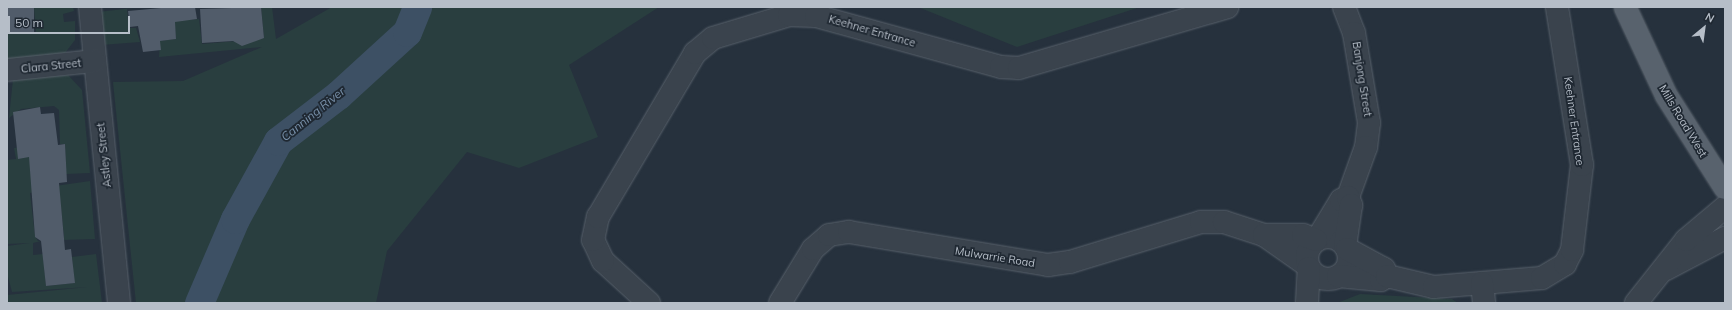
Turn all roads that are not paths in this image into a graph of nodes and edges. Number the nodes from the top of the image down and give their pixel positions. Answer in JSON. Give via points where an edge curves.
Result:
{"nodes":[{"id":1,"x":90,"y":7,"type":"edge"},
{"id":2,"x":1227,"y":7,"type":"edge"},
{"id":3,"x":1344,"y":7,"type":"edge"},
{"id":4,"x":1558,"y":7,"type":"edge"},
{"id":5,"x":1625,"y":7,"type":"edge"},
{"id":6,"x":94,"y":62,"type":"junction"},
{"id":7,"x":7,"y":70,"type":"edge"},
{"id":8,"x":1725,"y":188,"type":"edge"},
{"id":9,"x":1348,"y":197,"type":"junction"},
{"id":10,"x":1725,"y":207,"type":"edge"},
{"id":11,"x":1264,"y":235,"type":"junction"},
{"id":12,"x":1725,"y":238,"type":"edge"},
{"id":13,"x":1317,"y":239,"type":"junction"},
{"id":14,"x":1346,"y":248,"type":"junction"},
{"id":15,"x":1309,"y":267,"type":"junction"},
{"id":16,"x":1657,"y":274,"type":"junction"},
{"id":17,"x":1387,"y":276,"type":"junction"},
{"id":18,"x":1336,"y":277,"type":"junction"},
{"id":19,"x":1483,"y":293,"type":"edge"},
{"id":20,"x":119,"y":303,"type":"edge"},
{"id":21,"x":649,"y":303,"type":"edge"},
{"id":22,"x":780,"y":303,"type":"edge"},
{"id":23,"x":1307,"y":303,"type":"edge"},
{"id":24,"x":1317,"y":303,"type":"edge"},
{"id":25,"x":1636,"y":303,"type":"edge"}],
"edges":[{"from":1,"to":6,"type":"street","name":"Astley Street"},
{"from":2,"to":21,"type":"street","name":"Keehner Entrance","via":[[1019,68],[1001,67],[816,16],[790,15],[708,40],[695,53],[598,217],[593,240],[603,261]]},
{"from":3,"to":9,"type":"street","name":"Banjong Street","via":[[1354,33],[1369,123],[1366,147]]},
{"from":4,"to":19,"type":"street","name":"Keehner Entrance","via":[[1582,165],[1572,250],[1565,264],[1550,276]]},
{"from":5,"to":8,"type":"main road","name":"Mills Road West","via":[[1666,96]]},
{"from":6,"to":7,"type":"street","name":"Clara Street"},
{"from":6,"to":20,"type":"street","name":"Astley Street"},
{"from":9,"to":13,"type":"street","name":"Banjong Street","via":[[1341,200]]},
{"from":9,"to":14,"type":"street","name":"Banjong Street","via":[[1351,205]]},
{"from":10,"to":16,"type":"street","via":[[1686,240]]},
{"from":11,"to":13,"type":"street","name":"Mulwarrie Road","via":[[1303,235]]},
{"from":11,"to":15,"type":"street","name":"Mulwarrie Road"},
{"from":11,"to":22,"type":"street","name":"Mulwarrie Road","via":[[1235,224],[1201,222],[1070,262],[1048,265],[848,232],[829,235],[813,249]]},
{"from":12,"to":16,"type":"street"},
{"from":13,"to":14,"type":"street","via":[[1336,238]]},
{"from":13,"to":15,"type":"street","via":[[1306,254]]},
{"from":14,"to":17,"type":"street","name":"Keehner Entrance","via":[[1384,269]]},
{"from":14,"to":18,"type":"street","via":[[1348,265]]},
{"from":15,"to":18,"type":"street","via":[[1320,278]]},
{"from":15,"to":23,"type":"street"},
{"from":16,"to":25,"type":"street"},
{"from":17,"to":18,"type":"street","name":"Keehner Entrance","via":[[1381,280]]},
{"from":17,"to":19,"type":"street","name":"Keehner Entrance","via":[[1427,287]]},
{"from":18,"to":24,"type":"street"}]}
